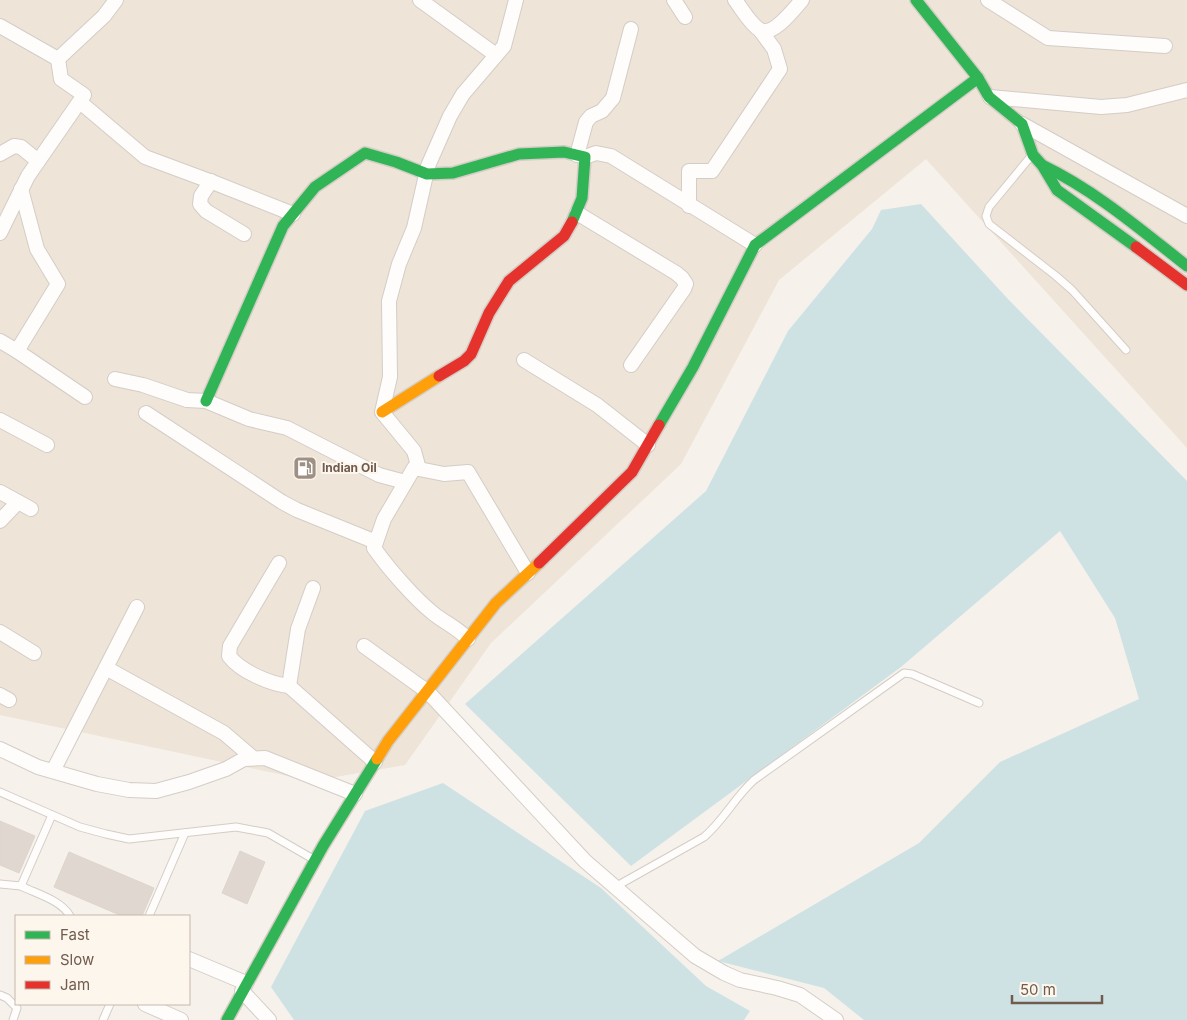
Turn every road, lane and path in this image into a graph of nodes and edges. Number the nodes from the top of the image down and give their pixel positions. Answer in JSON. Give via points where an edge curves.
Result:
{"nodes":[{"id":1,"x":116,"y":0,"type":"edge"},
{"id":2,"x":420,"y":0,"type":"edge"},
{"id":3,"x":516,"y":0,"type":"edge"},
{"id":4,"x":674,"y":0,"type":"edge"},
{"id":5,"x":735,"y":0,"type":"edge"},
{"id":6,"x":802,"y":0,"type":"edge"},
{"id":7,"x":916,"y":0,"type":"edge"},
{"id":8,"x":988,"y":0,"type":"edge"},
{"id":9,"x":685,"y":17,"type":"dead end"},
{"id":10,"x":0,"y":26,"type":"edge"},
{"id":11,"x":631,"y":29,"type":"dead end"},
{"id":12,"x":760,"y":30,"type":"junction"},
{"id":13,"x":1165,"y":46,"type":"dead end"},
{"id":14,"x":496,"y":55,"type":"junction"},
{"id":15,"x":58,"y":59,"type":"junction"},
{"id":16,"x":978,"y":78,"type":"junction"},
{"id":17,"x":1187,"y":90,"type":"edge"},
{"id":18,"x":990,"y":97,"type":"junction"},
{"id":19,"x":80,"y":102,"type":"junction"},
{"id":20,"x":1022,"y":124,"type":"junction"},
{"id":21,"x":0,"y":154,"type":"edge"},
{"id":22,"x":1032,"y":155,"type":"junction"},
{"id":23,"x":581,"y":156,"type":"junction"},
{"id":24,"x":38,"y":161,"type":"junction"},
{"id":25,"x":1042,"y":165,"type":"junction"},
{"id":26,"x":427,"y":174,"type":"junction"},
{"id":27,"x":211,"y":181,"type":"junction"},
{"id":28,"x":21,"y":189,"type":"junction"},
{"id":29,"x":689,"y":206,"type":"junction"},
{"id":30,"x":577,"y":213,"type":"junction"},
{"id":31,"x":293,"y":214,"type":"junction"},
{"id":32,"x":1187,"y":216,"type":"edge"},
{"id":33,"x":0,"y":233,"type":"edge"},
{"id":34,"x":244,"y":234,"type":"dead end"},
{"id":35,"x":755,"y":246,"type":"junction"},
{"id":36,"x":1187,"y":266,"type":"edge"},
{"id":37,"x":1187,"y":285,"type":"edge"},
{"id":38,"x":0,"y":341,"type":"edge"},
{"id":39,"x":1126,"y":350,"type":"dead end"},
{"id":40,"x":17,"y":351,"type":"junction"},
{"id":41,"x":524,"y":360,"type":"dead end"},
{"id":42,"x":631,"y":365,"type":"dead end"},
{"id":43,"x":115,"y":379,"type":"dead end"},
{"id":44,"x":85,"y":397,"type":"dead end"},
{"id":45,"x":206,"y":401,"type":"junction"},
{"id":46,"x":382,"y":412,"type":"junction"},
{"id":47,"x":146,"y":413,"type":"dead end"},
{"id":48,"x":0,"y":420,"type":"edge"},
{"id":49,"x":648,"y":445,"type":"junction"},
{"id":50,"x":47,"y":446,"type":"dead end"},
{"id":51,"x":419,"y":469,"type":"junction"},
{"id":52,"x":406,"y":482,"type":"junction"},
{"id":53,"x":0,"y":492,"type":"edge"},
{"id":54,"x":18,"y":502,"type":"junction"},
{"id":55,"x":31,"y":509,"type":"dead end"},
{"id":56,"x":0,"y":521,"type":"edge"},
{"id":57,"x":376,"y":542,"type":"junction"},
{"id":58,"x":279,"y":563,"type":"dead end"},
{"id":59,"x":528,"y":573,"type":"junction"},
{"id":60,"x":313,"y":588,"type":"dead end"},
{"id":61,"x":137,"y":607,"type":"dead end"},
{"id":62,"x":0,"y":632,"type":"edge"},
{"id":63,"x":468,"y":639,"type":"junction"},
{"id":64,"x":364,"y":646,"type":"dead end"},
{"id":65,"x":34,"y":653,"type":"dead end"},
{"id":66,"x":106,"y":668,"type":"junction"},
{"id":67,"x":289,"y":686,"type":"junction"},
{"id":68,"x":428,"y":692,"type":"junction"},
{"id":69,"x":979,"y":703,"type":"dead end"},
{"id":70,"x":0,"y":749,"type":"edge"},
{"id":71,"x":253,"y":758,"type":"junction"},
{"id":72,"x":375,"y":762,"type":"junction"},
{"id":73,"x":53,"y":771,"type":"junction"},
{"id":74,"x":0,"y":792,"type":"edge"},
{"id":75,"x":355,"y":794,"type":"junction"},
{"id":76,"x":52,"y":815,"type":"junction"},
{"id":77,"x":185,"y":832,"type":"junction"},
{"id":78,"x":315,"y":860,"type":"junction"},
{"id":79,"x":0,"y":884,"type":"edge"},
{"id":80,"x":21,"y":886,"type":"junction"},
{"id":81,"x":615,"y":887,"type":"junction"},
{"id":82,"x":69,"y":915,"type":"edge"},
{"id":83,"x":149,"y":915,"type":"edge"},
{"id":84,"x":190,"y":960,"type":"edge"},
{"id":85,"x":244,"y":987,"type":"junction"},
{"id":86,"x":4,"y":996,"type":"edge"},
{"id":87,"x":110,"y":1005,"type":"edge"},
{"id":88,"x":147,"y":1005,"type":"edge"},
{"id":89,"x":13,"y":1020,"type":"edge"},
{"id":90,"x":103,"y":1020,"type":"edge"},
{"id":91,"x":181,"y":1020,"type":"edge"},
{"id":92,"x":227,"y":1020,"type":"edge"},
{"id":93,"x":268,"y":1020,"type":"edge"},
{"id":94,"x":836,"y":1020,"type":"edge"}],
"edges":[{"from":1,"to":15,"type":"street","via":[[104,16]]},
{"from":2,"to":14,"type":"street"},
{"from":3,"to":14,"type":"street","via":[[504,46]]},
{"from":4,"to":9,"type":"street"},
{"from":5,"to":12,"type":"street"},
{"from":6,"to":12,"type":"street","via":[[774,29]]},
{"from":7,"to":16,"type":"street"},
{"from":8,"to":13,"type":"street","via":[[1048,38]]},
{"from":10,"to":15,"type":"street"},
{"from":11,"to":23,"type":"street","via":[[613,98],[586,122]]},
{"from":12,"to":29,"type":"street","via":[[774,49],[780,69],[712,171],[689,171]]},
{"from":14,"to":26,"type":"street","via":[[459,101]]},
{"from":15,"to":19,"type":"street","via":[[61,79],[84,96]]},
{"from":16,"to":18,"type":"street"},
{"from":16,"to":35,"type":"street"},
{"from":17,"to":18,"type":"street","via":[[1127,105],[1101,107]]},
{"from":18,"to":20,"type":"street"},
{"from":19,"to":24,"type":"street"},
{"from":19,"to":27,"type":"street","via":[[145,157]]},
{"from":20,"to":22,"type":"street"},
{"from":20,"to":32,"type":"street"},
{"from":21,"to":24,"type":"street","via":[[14,146],[21,147]]},
{"from":22,"to":25,"type":"street"},
{"from":22,"to":39,"type":"lane","via":[[989,207],[986,216],[989,224],[1062,281]]},
{"from":23,"to":26,"type":"street","via":[[564,152],[518,154],[453,172]]},
{"from":23,"to":29,"type":"street","via":[[596,152],[611,156]]},
{"from":23,"to":30,"type":"street","via":[[582,198]]},
{"from":24,"to":28,"type":"street"},
{"from":25,"to":36,"type":"street","via":[[1064,174],[1097,196]]},
{"from":25,"to":37,"type":"street","via":[[1057,190]]},
{"from":26,"to":31,"type":"street","via":[[365,153],[315,187]]},
{"from":26,"to":46,"type":"street","via":[[414,228],[399,264],[389,301],[390,377]]},
{"from":27,"to":31,"type":"street"},
{"from":27,"to":34,"type":"street","via":[[201,196],[200,204]]},
{"from":28,"to":33,"type":"street"},
{"from":28,"to":40,"type":"street","via":[[37,249],[58,284]]},
{"from":29,"to":35,"type":"street"},
{"from":30,"to":42,"type":"street","via":[[676,273],[686,284]]},
{"from":30,"to":46,"type":"street","via":[[564,236],[509,280],[464,362]]},
{"from":31,"to":45,"type":"street","via":[[283,226]]},
{"from":35,"to":49,"type":"street","via":[[693,367]]},
{"from":38,"to":40,"type":"street"},
{"from":40,"to":44,"type":"street"},
{"from":41,"to":49,"type":"street","via":[[597,405]]},
{"from":43,"to":45,"type":"street","via":[[187,400]]},
{"from":45,"to":52,"type":"street","via":[[249,418],[287,428],[379,475]]},
{"from":46,"to":51,"type":"street","via":[[414,451]]},
{"from":47,"to":57,"type":"street","via":[[282,502]]},
{"from":48,"to":50,"type":"street"},
{"from":49,"to":59,"type":"street","via":[[632,472]]},
{"from":51,"to":52,"type":"street","via":[[414,468]]},
{"from":51,"to":59,"type":"street","via":[[444,474],[468,472]]},
{"from":52,"to":57,"type":"street","via":[[384,519]]},
{"from":53,"to":54,"type":"street"},
{"from":54,"to":55,"type":"street"},
{"from":54,"to":56,"type":"street"},
{"from":57,"to":63,"type":"street","via":[[374,548],[384,563],[415,596]]},
{"from":58,"to":67,"type":"street","via":[[230,646],[228,656],[269,682]]},
{"from":59,"to":63,"type":"street","via":[[496,603]]},
{"from":60,"to":67,"type":"street","via":[[298,628]]},
{"from":61,"to":66,"type":"street"},
{"from":62,"to":65,"type":"street"},
{"from":63,"to":68,"type":"street"},
{"from":64,"to":68,"type":"street"},
{"from":66,"to":71,"type":"street","via":[[224,733]]},
{"from":66,"to":73,"type":"street"},
{"from":67,"to":72,"type":"street"},
{"from":68,"to":72,"type":"street"},
{"from":68,"to":81,"type":"street","via":[[585,862]]},
{"from":69,"to":81,"type":"lane","via":[[904,673],[754,780],[704,837]]},
{"from":70,"to":73,"type":"street"},
{"from":71,"to":73,"type":"street","via":[[156,791],[97,784]]},
{"from":71,"to":75,"type":"street","via":[[265,758]]},
{"from":72,"to":75,"type":"street"},
{"from":74,"to":76,"type":"lane"},
{"from":75,"to":78,"type":"street"},
{"from":76,"to":77,"type":"lane","via":[[80,827],[129,839]]},
{"from":76,"to":80,"type":"lane"},
{"from":77,"to":78,"type":"lane","via":[[236,827],[256,830],[268,833]]},
{"from":77,"to":83,"type":"lane"},
{"from":78,"to":85,"type":"street"},
{"from":79,"to":80,"type":"lane"},
{"from":80,"to":82,"type":"lane","via":[[60,905]]},
{"from":81,"to":94,"type":"street","via":[[695,956],[740,980],[800,995]]},
{"from":84,"to":85,"type":"street"},
{"from":85,"to":92,"type":"street"},
{"from":85,"to":93,"type":"street"},
{"from":86,"to":89,"type":"lane","via":[[17,1008]]},
{"from":87,"to":90,"type":"lane"},
{"from":88,"to":91,"type":"street"}]}
